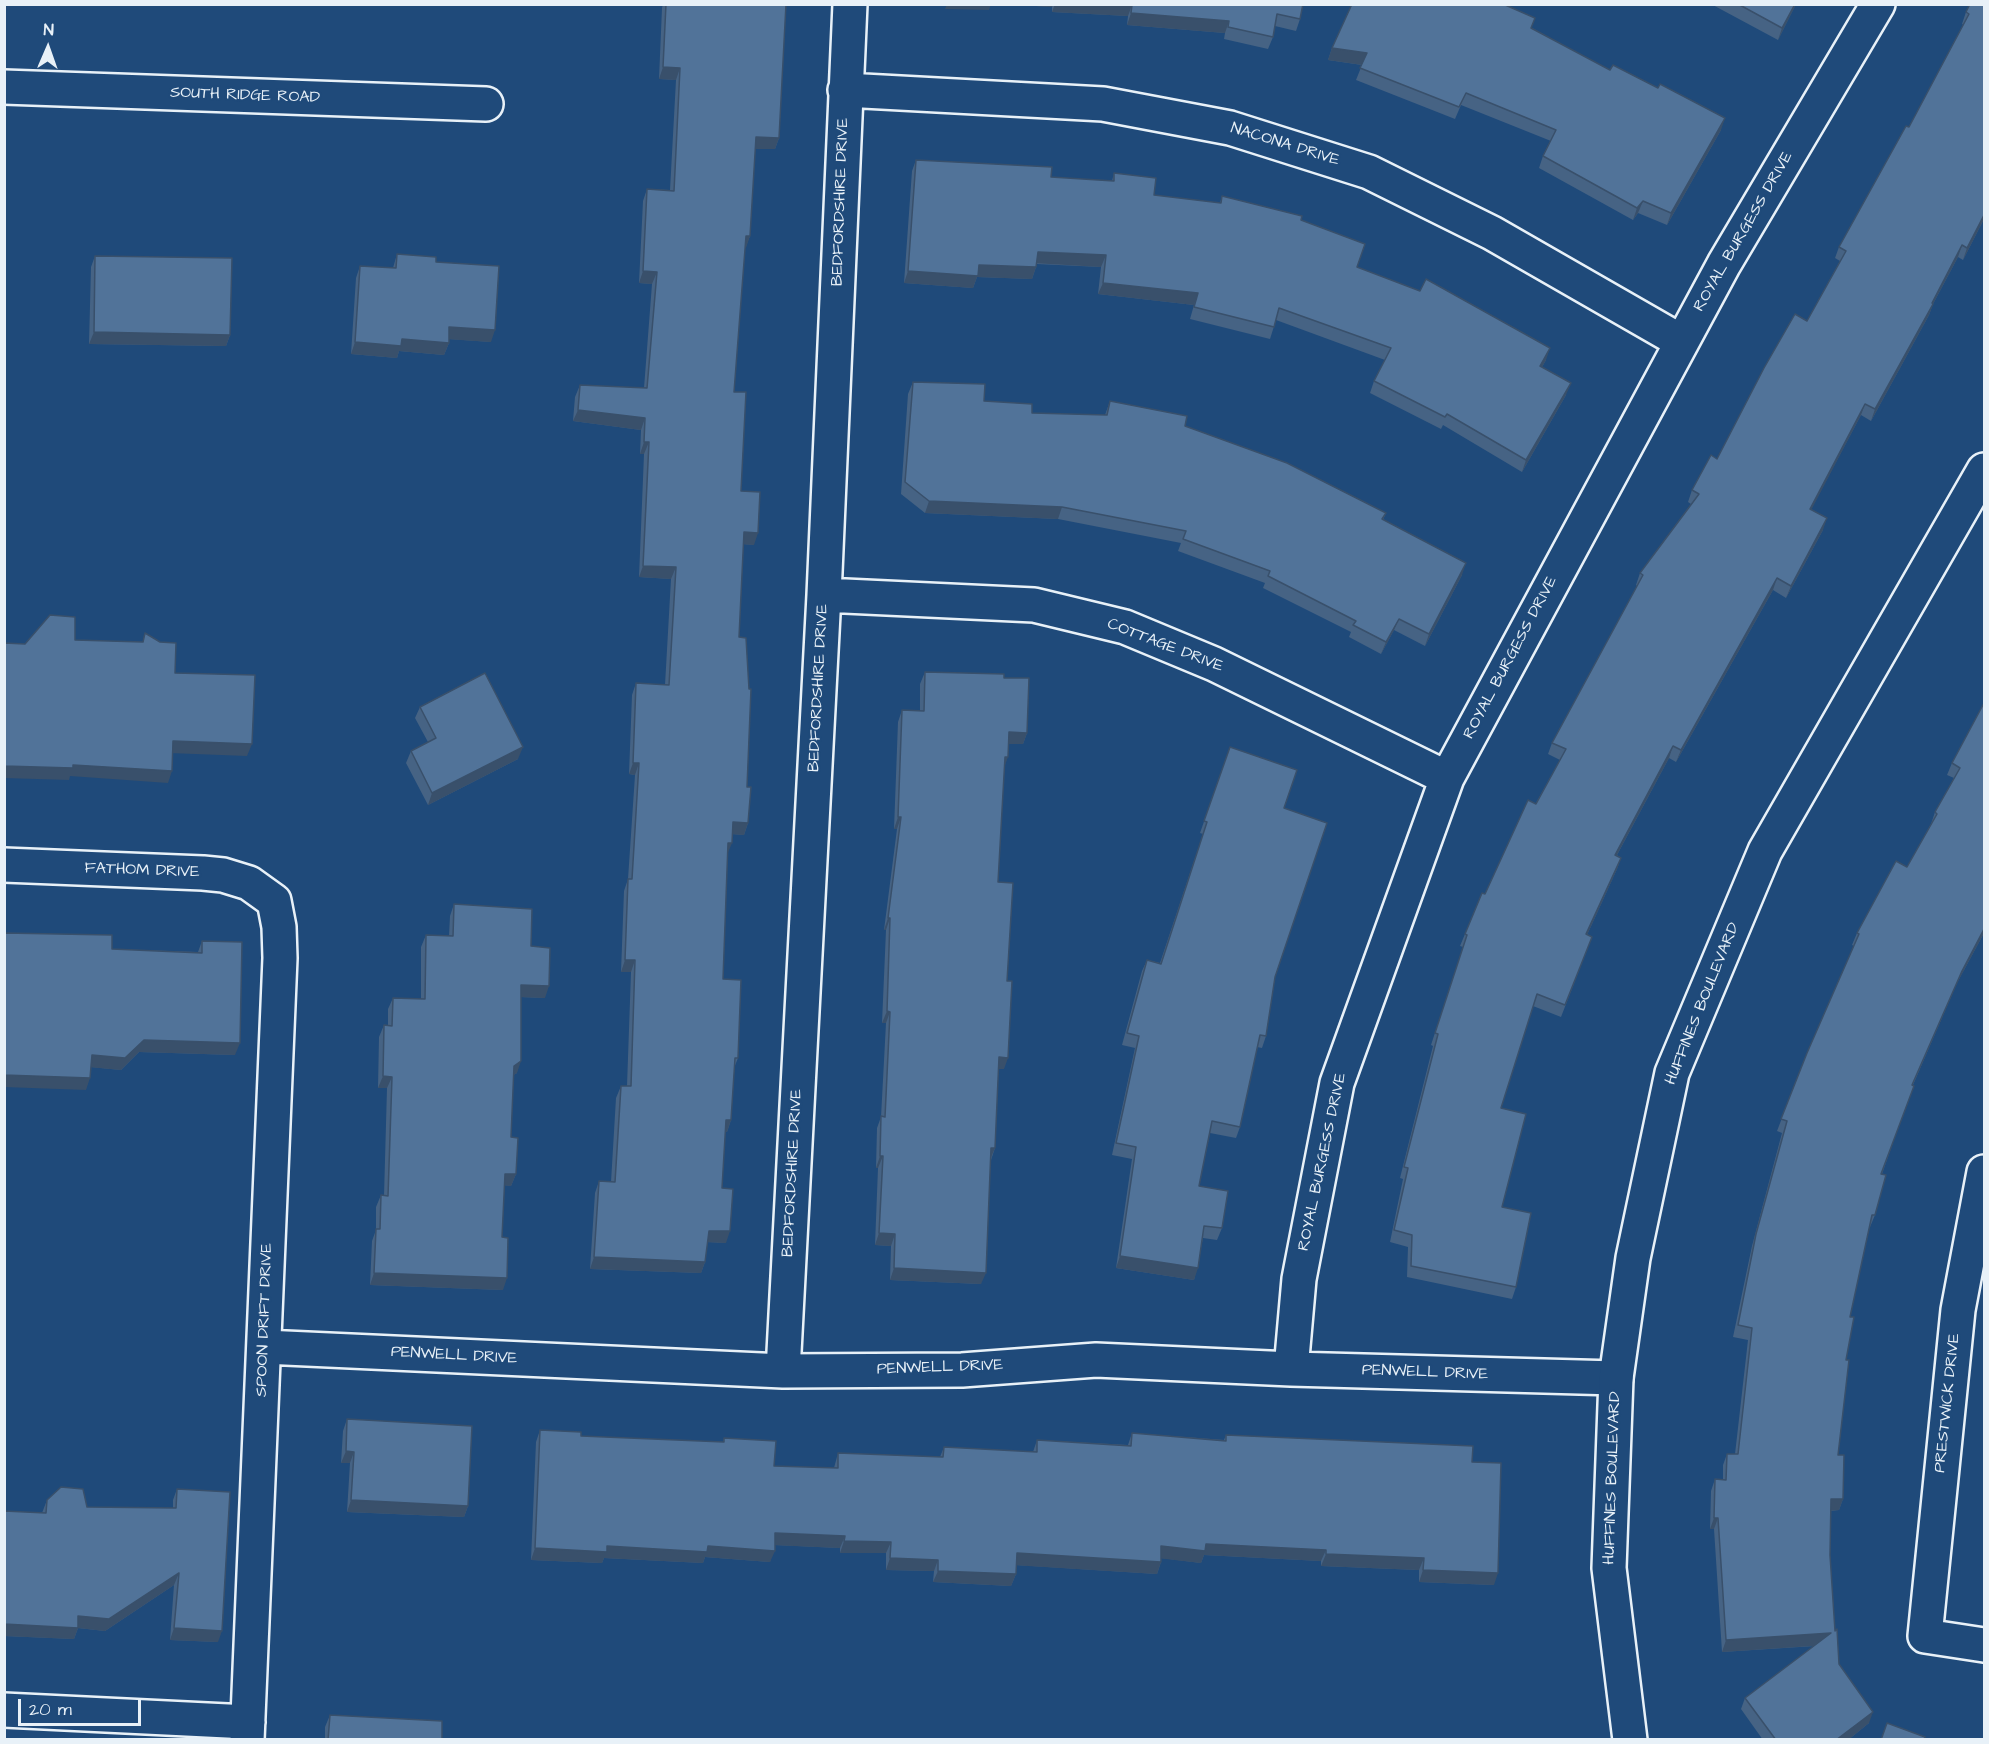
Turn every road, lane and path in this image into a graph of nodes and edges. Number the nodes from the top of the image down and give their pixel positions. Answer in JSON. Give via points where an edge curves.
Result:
{"nodes":[{"id":1,"x":850,"y":4,"type":"edge"},
{"id":2,"x":1878,"y":4,"type":"edge"},
{"id":3,"x":4,"y":87,"type":"edge"},
{"id":4,"x":845,"y":90,"type":"junction"},
{"id":5,"x":486,"y":104,"type":"dead end"},
{"id":6,"x":1682,"y":342,"type":"junction"},
{"id":7,"x":1984,"y":470,"type":"edge"},
{"id":8,"x":824,"y":595,"type":"junction"},
{"id":9,"x":1447,"y":778,"type":"junction"},
{"id":10,"x":4,"y":865,"type":"edge"},
{"id":11,"x":274,"y":900,"type":"joint"},
{"id":12,"x":1984,"y":1172,"type":"edge"},
{"id":13,"x":264,"y":1347,"type":"junction"},
{"id":14,"x":1290,"y":1369,"type":"junction"},
{"id":15,"x":783,"y":1371,"type":"junction"},
{"id":16,"x":1616,"y":1378,"type":"junction"},
{"id":17,"x":1984,"y":1645,"type":"edge"},
{"id":18,"x":4,"y":1710,"type":"edge"},
{"id":19,"x":247,"y":1731,"type":"edge"},
{"id":20,"x":1630,"y":1740,"type":"edge"}],
"edges":[{"from":1,"to":4,"type":"street","name":"BEDFORDSHIRE DRIVE"},
{"from":2,"to":6,"type":"street","name":"ROYAL BURGESS DRIVE"},
{"from":3,"to":5,"type":"street","name":"SOUTH RIDGE ROAD"},
{"from":4,"to":6,"type":"street","name":"NACONA DRIVE","via":[[1103,104],[1230,128],[1369,172],[1492,233]]},
{"from":4,"to":8,"type":"street","name":"BEDFORDSHIRE DRIVE"},
{"from":6,"to":9,"type":"street","name":"ROYAL BURGESS DRIVE"},
{"from":7,"to":16,"type":"street","name":"HUFFINES BOULEVARD","via":[[1765,851],[1672,1073],[1633,1258]]},
{"from":8,"to":9,"type":"street","name":"COTTAGE DRIVE","via":[[1034,605],[1125,627],[1214,664]]},
{"from":8,"to":15,"type":"street","name":"BEDFORDSHIRE DRIVE"},
{"from":9,"to":14,"type":"street","name":"ROYAL BURGESS DRIVE","via":[[1337,1083],[1299,1279]]},
{"from":10,"to":11,"type":"street","name":"FATHOM DRIVE","via":[[223,875],[249,883]]},
{"from":11,"to":13,"type":"street","name":"SPOON DRIFT DRIVE","via":[[280,958]]},
{"from":12,"to":17,"type":"street","name":"PRESTWICK DRIVE","via":[[1958,1310],[1925,1636]]},
{"from":13,"to":15,"type":"street","name":"PENWELL DRIVE"},
{"from":13,"to":19,"type":"street","name":"SPOON DRIFT DRIVE"},
{"from":14,"to":15,"type":"street","name":"PENWELL DRIVE","via":[[1096,1360],[962,1370]]},
{"from":14,"to":16,"type":"street","name":"PENWELL DRIVE"},
{"from":16,"to":20,"type":"street","name":"HUFFINES BOULEVARD","via":[[1610,1568]]},
{"from":18,"to":19,"type":"street"}]}
